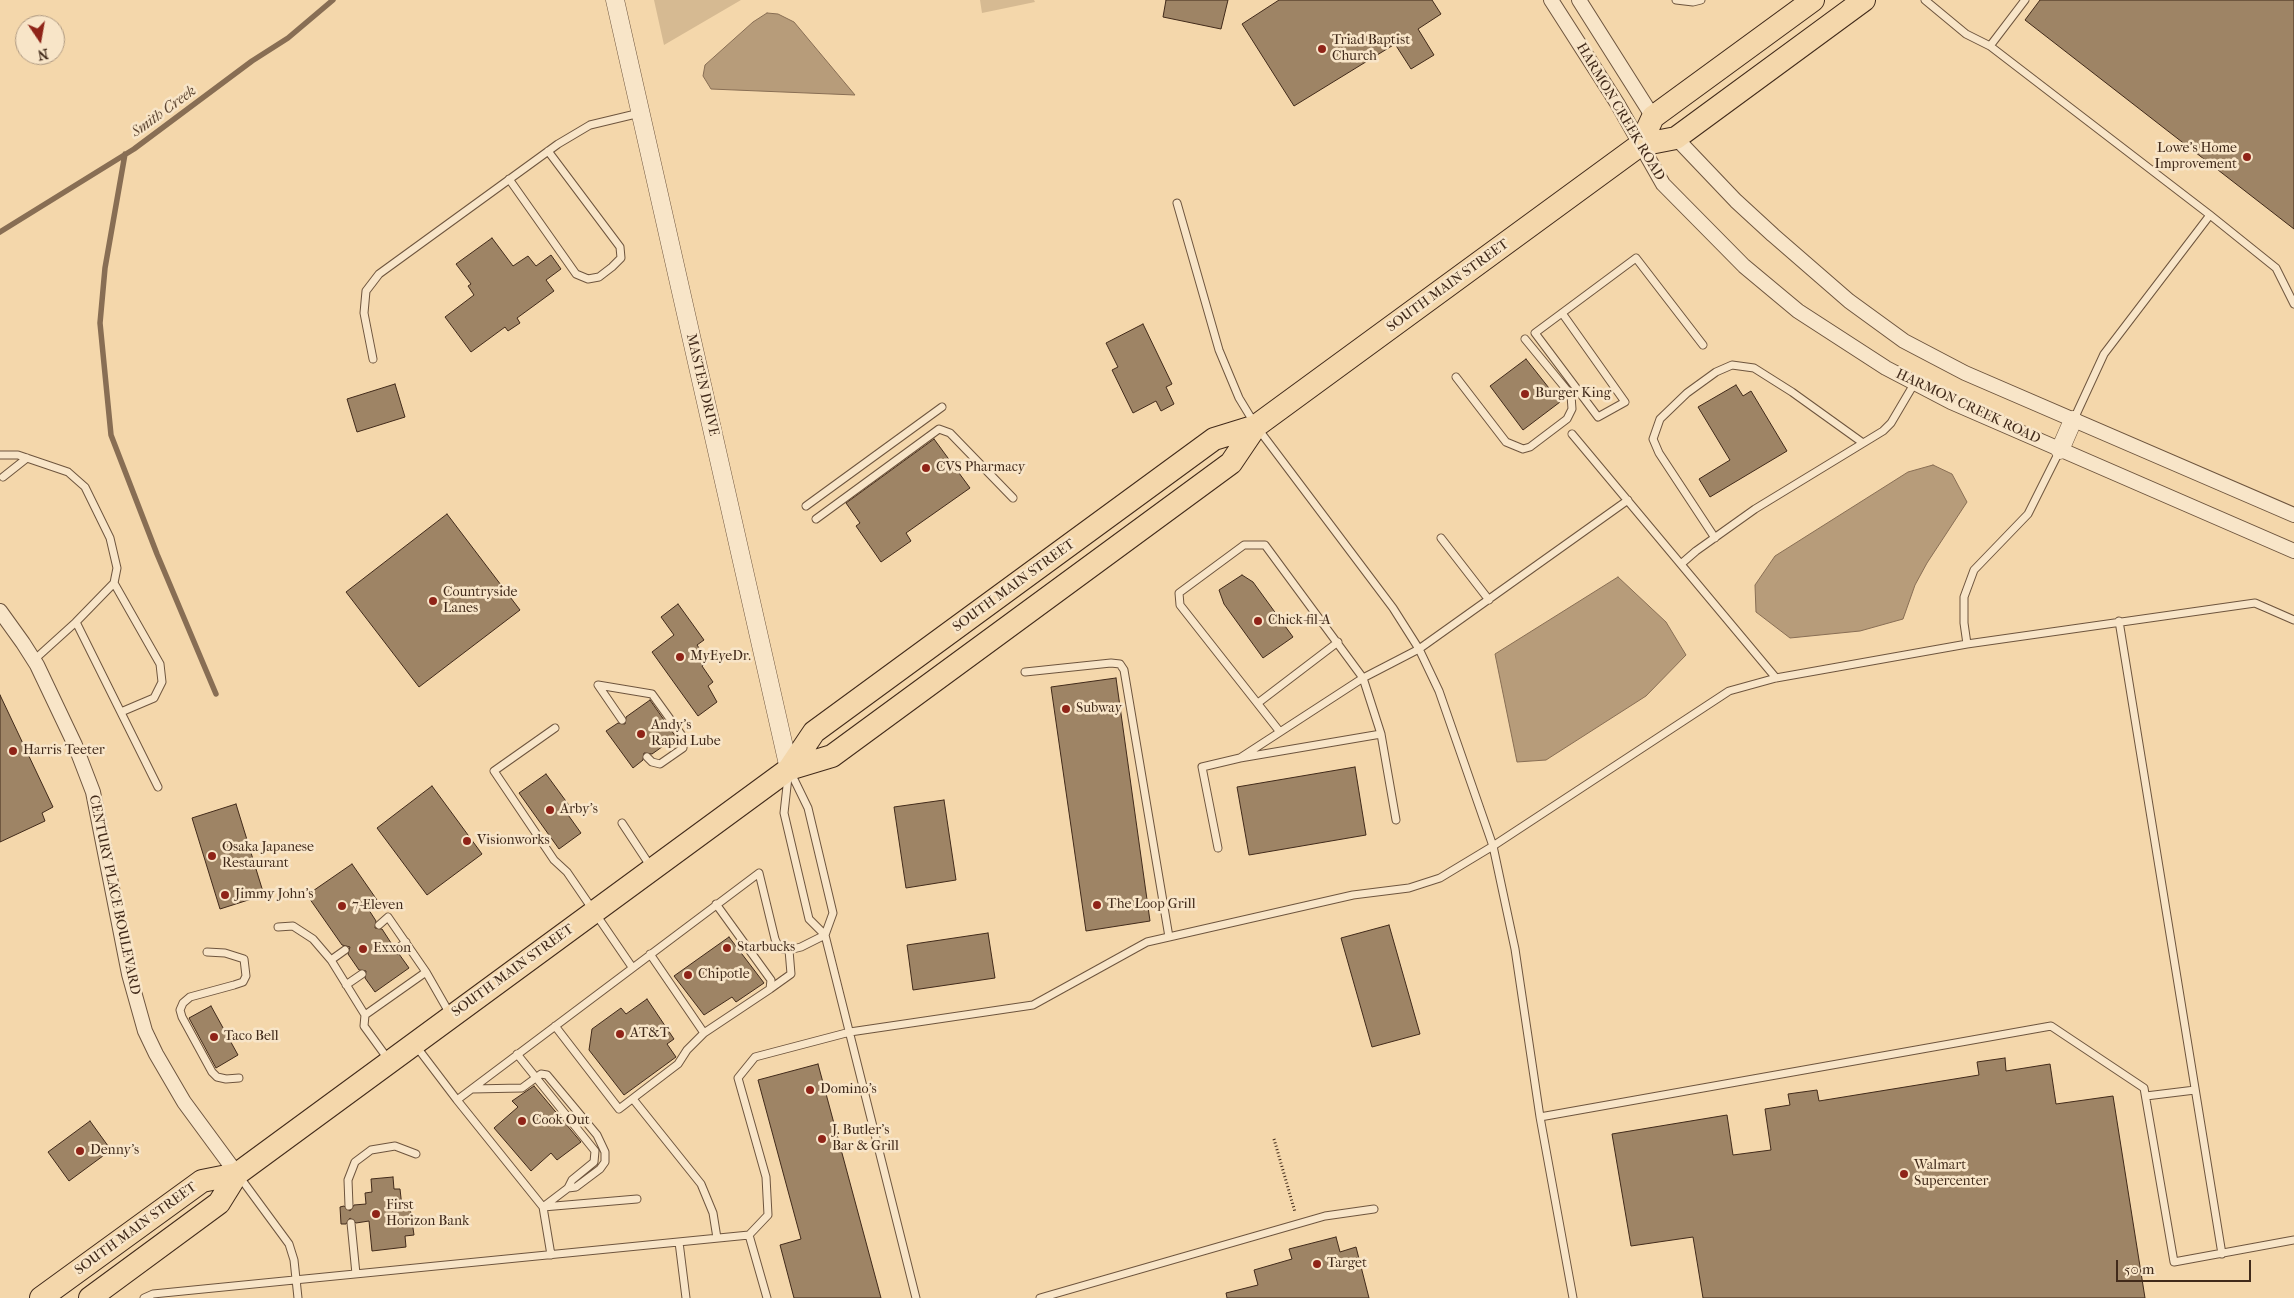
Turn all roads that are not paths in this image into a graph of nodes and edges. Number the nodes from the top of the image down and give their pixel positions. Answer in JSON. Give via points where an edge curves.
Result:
{"nodes":[{"id":1,"x":615,"y":0,"type":"edge"},
{"id":2,"x":1551,"y":0,"type":"edge"},
{"id":3,"x":1579,"y":0,"type":"edge"},
{"id":4,"x":1676,"y":0,"type":"edge"},
{"id":5,"x":1701,"y":0,"type":"edge"},
{"id":6,"x":1813,"y":0,"type":"edge"},
{"id":7,"x":1864,"y":0,"type":"edge"},
{"id":8,"x":1925,"y":0,"type":"edge"},
{"id":9,"x":2025,"y":0,"type":"edge"},
{"id":10,"x":1990,"y":46,"type":"junction"},
{"id":11,"x":640,"y":113,"type":"junction"},
{"id":12,"x":1653,"y":117,"type":"junction"},
{"id":13,"x":1676,"y":138,"type":"junction"},
{"id":14,"x":1640,"y":145,"type":"junction"},
{"id":15,"x":548,"y":151,"type":"junction"},
{"id":16,"x":509,"y":179,"type":"junction"},
{"id":17,"x":1177,"y":203,"type":"dead end"},
{"id":18,"x":2210,"y":215,"type":"junction"},
{"id":19,"x":2294,"y":304,"type":"edge"},
{"id":20,"x":1562,"y":313,"type":"junction"},
{"id":21,"x":1525,"y":339,"type":"dead end"},
{"id":22,"x":1703,"y":345,"type":"dead end"},
{"id":23,"x":373,"y":359,"type":"dead end"},
{"id":24,"x":1456,"y":377,"type":"dead end"},
{"id":25,"x":1914,"y":384,"type":"junction"},
{"id":26,"x":942,"y":407,"type":"dead end"},
{"id":27,"x":2073,"y":420,"type":"junction"},
{"id":28,"x":1256,"y":426,"type":"junction"},
{"id":29,"x":1572,"y":434,"type":"dead end"},
{"id":30,"x":1863,"y":443,"type":"junction"},
{"id":31,"x":2060,"y":450,"type":"junction"},
{"id":32,"x":0,"y":455,"type":"edge"},
{"id":33,"x":27,"y":458,"type":"junction"},
{"id":34,"x":3,"y":477,"type":"dead end"},
{"id":35,"x":1013,"y":498,"type":"dead end"},
{"id":36,"x":1628,"y":500,"type":"junction"},
{"id":37,"x":806,"y":506,"type":"dead end"},
{"id":38,"x":2294,"y":515,"type":"edge"},
{"id":39,"x":816,"y":519,"type":"dead end"},
{"id":40,"x":1441,"y":538,"type":"dead end"},
{"id":41,"x":1715,"y":538,"type":"junction"},
{"id":42,"x":2294,"y":551,"type":"edge"},
{"id":43,"x":1681,"y":564,"type":"junction"},
{"id":44,"x":114,"y":583,"type":"junction"},
{"id":45,"x":1489,"y":600,"type":"junction"},
{"id":46,"x":0,"y":611,"type":"edge"},
{"id":47,"x":2294,"y":620,"type":"edge"},
{"id":48,"x":2119,"y":621,"type":"junction"},
{"id":49,"x":76,"y":622,"type":"junction"},
{"id":50,"x":1338,"y":642,"type":"junction"},
{"id":51,"x":1967,"y":644,"type":"junction"},
{"id":52,"x":1419,"y":649,"type":"junction"},
{"id":53,"x":34,"y":660,"type":"junction"},
{"id":54,"x":1025,"y":672,"type":"dead end"},
{"id":55,"x":1363,"y":678,"type":"junction"},
{"id":56,"x":1776,"y":678,"type":"junction"},
{"id":57,"x":1258,"y":703,"type":"junction"},
{"id":58,"x":121,"y":712,"type":"junction"},
{"id":59,"x":622,"y":720,"type":"dead end"},
{"id":60,"x":555,"y":728,"type":"dead end"},
{"id":61,"x":1280,"y":732,"type":"junction"},
{"id":62,"x":1381,"y":734,"type":"junction"},
{"id":63,"x":647,"y":757,"type":"dead end"},
{"id":64,"x":1240,"y":758,"type":"junction"},
{"id":65,"x":789,"y":769,"type":"junction"},
{"id":66,"x":158,"y":787,"type":"dead end"},
{"id":67,"x":1396,"y":820,"type":"dead end"},
{"id":68,"x":622,"y":823,"type":"dead end"},
{"id":69,"x":1493,"y":846,"type":"junction"},
{"id":70,"x":1218,"y":848,"type":"dead end"},
{"id":71,"x":652,"y":869,"type":"junction"},
{"id":72,"x":716,"y":904,"type":"junction"},
{"id":73,"x":594,"y":912,"type":"junction"},
{"id":74,"x":378,"y":925,"type":"dead end"},
{"id":75,"x":278,"y":927,"type":"dead end"},
{"id":76,"x":824,"y":935,"type":"junction"},
{"id":77,"x":1169,"y":937,"type":"junction"},
{"id":78,"x":406,"y":942,"type":"junction"},
{"id":79,"x":346,"y":950,"type":"dead end"},
{"id":80,"x":396,"y":950,"type":"dead end"},
{"id":81,"x":789,"y":950,"type":"junction"},
{"id":82,"x":207,"y":952,"type":"dead end"},
{"id":83,"x":650,"y":954,"type":"junction"},
{"id":84,"x":331,"y":960,"type":"junction"},
{"id":85,"x":632,"y":967,"type":"junction"},
{"id":86,"x":426,"y":972,"type":"junction"},
{"id":87,"x":362,"y":974,"type":"dead end"},
{"id":88,"x":346,"y":985,"type":"junction"},
{"id":89,"x":770,"y":989,"type":"junction"},
{"id":90,"x":365,"y":1015,"type":"junction"},
{"id":91,"x":451,"y":1017,"type":"junction"},
{"id":92,"x":555,"y":1026,"type":"junction"},
{"id":93,"x":850,"y":1032,"type":"junction"},
{"id":94,"x":704,"y":1033,"type":"junction"},
{"id":95,"x":415,"y":1043,"type":"junction"},
{"id":96,"x":516,"y":1054,"type":"junction"},
{"id":97,"x":390,"y":1062,"type":"junction"},
{"id":98,"x":238,"y":1078,"type":"dead end"},
{"id":99,"x":536,"y":1078,"type":"junction"},
{"id":100,"x":472,"y":1089,"type":"junction"},
{"id":101,"x":2195,"y":1090,"type":"junction"},
{"id":102,"x":2146,"y":1096,"type":"junction"},
{"id":103,"x":633,"y":1099,"type":"junction"},
{"id":104,"x":457,"y":1100,"type":"junction"},
{"id":105,"x":1540,"y":1117,"type":"junction"},
{"id":106,"x":416,"y":1154,"type":"dead end"},
{"id":107,"x":237,"y":1174,"type":"junction"},
{"id":108,"x":568,"y":1188,"type":"junction"},
{"id":109,"x":637,"y":1199,"type":"dead end"},
{"id":110,"x":349,"y":1206,"type":"dead end"},
{"id":111,"x":542,"y":1207,"type":"junction"},
{"id":112,"x":1374,"y":1210,"type":"dead end"},
{"id":113,"x":351,"y":1223,"type":"dead end"},
{"id":114,"x":749,"y":1235,"type":"junction"},
{"id":115,"x":717,"y":1238,"type":"junction"},
{"id":116,"x":2294,"y":1240,"type":"edge"},
{"id":117,"x":679,"y":1242,"type":"junction"},
{"id":118,"x":2222,"y":1254,"type":"junction"},
{"id":119,"x":551,"y":1255,"type":"junction"},
{"id":120,"x":356,"y":1274,"type":"junction"},
{"id":121,"x":296,"y":1280,"type":"junction"},
{"id":122,"x":41,"y":1298,"type":"edge"},
{"id":123,"x":90,"y":1298,"type":"edge"},
{"id":124,"x":144,"y":1298,"type":"edge"},
{"id":125,"x":298,"y":1298,"type":"edge"},
{"id":126,"x":686,"y":1298,"type":"edge"},
{"id":127,"x":767,"y":1298,"type":"edge"},
{"id":128,"x":916,"y":1298,"type":"edge"},
{"id":129,"x":1040,"y":1298,"type":"edge"},
{"id":130,"x":1573,"y":1298,"type":"edge"}],
"edges":[{"from":1,"to":11,"type":"street","name":"MASTEN DRIVE"},
{"from":2,"to":14,"type":"street","name":"HARMON CREEK ROAD"},
{"from":3,"to":12,"type":"street","name":"HARMON CREEK ROAD"},
{"from":4,"to":5,"type":"lane"},
{"from":6,"to":12,"type":"main road","name":"SOUTH MAIN STREET"},
{"from":7,"to":13,"type":"main road","name":"SOUTH MAIN STREET"},
{"from":8,"to":10,"type":"lane","via":[[1966,34]]},
{"from":9,"to":10,"type":"lane"},
{"from":10,"to":18,"type":"lane"},
{"from":11,"to":15,"type":"lane","via":[[590,126]]},
{"from":11,"to":65,"type":"street","name":"MASTEN DRIVE"},
{"from":12,"to":13,"type":"street","name":"HARMON CREEK ROAD"},
{"from":12,"to":14,"type":"main road","name":"SOUTH MAIN STREET"},
{"from":13,"to":14,"type":"main road","name":"SOUTH MAIN STREET"},
{"from":13,"to":27,"type":"street","name":"HARMON CREEK ROAD","via":[[1736,201],[1876,322],[1934,358]]},
{"from":14,"to":25,"type":"street","name":"HARMON CREEK ROAD","via":[[1662,184],[1744,266],[1813,321]]},
{"from":14,"to":28,"type":"main road","name":"SOUTH MAIN STREET"},
{"from":15,"to":16,"type":"lane"},
{"from":15,"to":16,"type":"lane","via":[[620,247],[621,258],[599,277],[588,279],[576,274]]},
{"from":16,"to":23,"type":"lane","via":[[379,274],[366,291],[364,313]]},
{"from":17,"to":28,"type":"lane","via":[[1219,350],[1239,398]]},
{"from":18,"to":19,"type":"lane","via":[[2276,268]]},
{"from":18,"to":27,"type":"lane","via":[[2104,354]]},
{"from":20,"to":20,"type":"lane","via":[[1625,402],[1598,416],[1535,332]]},
{"from":20,"to":22,"type":"lane","via":[[1636,258]]},
{"from":21,"to":24,"type":"lane","via":[[1571,395],[1572,409],[1567,419],[1530,447],[1523,449],[1506,442]]},
{"from":25,"to":30,"type":"lane","via":[[1891,423]]},
{"from":25,"to":31,"type":"street","name":"HARMON CREEK ROAD"},
{"from":26,"to":37,"type":"lane"},
{"from":27,"to":31,"type":"street"},
{"from":27,"to":38,"type":"street","name":"HARMON CREEK ROAD"},
{"from":28,"to":52,"type":"lane","via":[[1393,608]]},
{"from":28,"to":65,"type":"main road","name":"SOUTH MAIN STREET","via":[[1214,439],[814,732]]},
{"from":28,"to":65,"type":"main road","name":"SOUTH MAIN STREET","via":[[1231,463],[832,756]]},
{"from":29,"to":36,"type":"lane"},
{"from":30,"to":41,"type":"lane"},
{"from":30,"to":41,"type":"lane","via":[[1754,368],[1732,365],[1716,372],[1687,393],[1660,419],[1653,439]]},
{"from":31,"to":42,"type":"street","name":"HARMON CREEK ROAD"},
{"from":31,"to":51,"type":"lane","via":[[2028,514],[1974,570],[1964,597]]},
{"from":32,"to":33,"type":"lane"},
{"from":33,"to":34,"type":"lane"},
{"from":33,"to":44,"type":"lane","via":[[68,472],[84,488],[110,538],[117,568]]},
{"from":35,"to":39,"type":"lane","via":[[950,433],[940,429]]},
{"from":36,"to":43,"type":"lane"},
{"from":36,"to":45,"type":"lane"},
{"from":40,"to":45,"type":"lane"},
{"from":41,"to":43,"type":"lane"},
{"from":43,"to":56,"type":"lane"},
{"from":44,"to":49,"type":"lane"},
{"from":44,"to":58,"type":"lane","via":[[160,664],[162,682],[154,698]]},
{"from":45,"to":52,"type":"lane"},
{"from":46,"to":53,"type":"street","name":"CENTURY PLACE BOULEVARD"},
{"from":47,"to":48,"type":"lane","via":[[2255,603]]},
{"from":48,"to":51,"type":"lane"},
{"from":48,"to":101,"type":"lane"},
{"from":49,"to":53,"type":"lane"},
{"from":49,"to":58,"type":"lane"},
{"from":50,"to":55,"type":"lane"},
{"from":50,"to":57,"type":"lane"},
{"from":50,"to":57,"type":"lane","via":[[1265,545],[1244,545],[1180,593],[1180,605]]},
{"from":51,"to":56,"type":"lane"},
{"from":52,"to":55,"type":"lane"},
{"from":52,"to":69,"type":"lane","via":[[1439,691]]},
{"from":53,"to":107,"type":"street","name":"CENTURY PLACE BOULEVARD","via":[[75,745],[93,792],[129,974],[145,1031],[179,1094]]},
{"from":54,"to":77,"type":"lane","via":[[1112,663],[1120,664],[1124,670]]},
{"from":55,"to":61,"type":"lane"},
{"from":55,"to":62,"type":"lane"},
{"from":56,"to":69,"type":"lane","via":[[1729,691]]},
{"from":57,"to":61,"type":"lane"},
{"from":58,"to":66,"type":"lane"},
{"from":59,"to":63,"type":"lane","via":[[598,685],[652,694],[683,737],[683,748],[660,764]]},
{"from":60,"to":73,"type":"lane","via":[[494,771],[554,860],[567,872]]},
{"from":61,"to":64,"type":"lane"},
{"from":62,"to":64,"type":"lane"},
{"from":62,"to":67,"type":"lane"},
{"from":64,"to":70,"type":"lane","via":[[1202,767]]},
{"from":65,"to":71,"type":"main road","name":"SOUTH MAIN STREET"},
{"from":65,"to":76,"type":"lane","via":[[808,808],[833,913]]},
{"from":65,"to":76,"type":"lane","via":[[784,813],[808,919]]},
{"from":68,"to":71,"type":"lane"},
{"from":69,"to":77,"type":"lane","via":[[1440,878],[1409,888],[1353,895]]},
{"from":69,"to":105,"type":"lane","via":[[1515,949]]},
{"from":71,"to":73,"type":"main road","name":"SOUTH MAIN STREET"},
{"from":72,"to":81,"type":"lane","via":[[759,873],[774,939],[779,948]]},
{"from":72,"to":83,"type":"lane"},
{"from":72,"to":89,"type":"lane","via":[[771,980]]},
{"from":73,"to":85,"type":"lane"},
{"from":73,"to":91,"type":"main road","name":"SOUTH MAIN STREET"},
{"from":74,"to":78,"type":"lane","via":[[388,918]]},
{"from":75,"to":84,"type":"lane","via":[[293,926],[306,934]]},
{"from":76,"to":81,"type":"lane"},
{"from":76,"to":93,"type":"lane"},
{"from":77,"to":93,"type":"lane","via":[[1148,942],[1033,1005]]},
{"from":78,"to":80,"type":"lane"},
{"from":78,"to":86,"type":"lane"},
{"from":79,"to":84,"type":"lane"},
{"from":81,"to":89,"type":"lane","via":[[791,974]]},
{"from":82,"to":98,"type":"lane","via":[[225,953],[244,960],[246,976],[243,982],[190,997],[180,1010],[212,1072],[226,1080]]},
{"from":83,"to":85,"type":"lane"},
{"from":83,"to":94,"type":"lane"},
{"from":84,"to":88,"type":"lane"},
{"from":85,"to":92,"type":"lane"},
{"from":86,"to":90,"type":"lane"},
{"from":86,"to":91,"type":"lane"},
{"from":87,"to":88,"type":"lane"},
{"from":88,"to":90,"type":"lane"},
{"from":89,"to":94,"type":"lane"},
{"from":90,"to":97,"type":"lane","via":[[364,1026]]},
{"from":91,"to":95,"type":"main road","name":"SOUTH MAIN STREET"},
{"from":92,"to":96,"type":"lane"},
{"from":92,"to":103,"type":"lane","via":[[619,1109]]},
{"from":93,"to":114,"type":"lane","via":[[755,1057],[738,1078],[766,1177],[768,1215]]},
{"from":93,"to":128,"type":"lane"},
{"from":94,"to":103,"type":"lane","via":[[678,1064]]},
{"from":95,"to":97,"type":"main road","name":"SOUTH MAIN STREET"},
{"from":95,"to":104,"type":"lane"},
{"from":96,"to":99,"type":"lane"},
{"from":96,"to":100,"type":"lane"},
{"from":97,"to":107,"type":"main road","name":"SOUTH MAIN STREET"},
{"from":99,"to":100,"type":"lane","via":[[522,1088]]},
{"from":99,"to":108,"type":"lane","via":[[596,1151],[594,1162],[572,1180]]},
{"from":99,"to":108,"type":"lane","via":[[541,1074],[547,1075],[596,1135],[605,1152],[605,1162],[600,1169],[576,1187]]},
{"from":100,"to":104,"type":"lane"},
{"from":101,"to":102,"type":"lane"},
{"from":101,"to":118,"type":"lane"},
{"from":102,"to":105,"type":"lane","via":[[2144,1088],[2051,1026]]},
{"from":102,"to":118,"type":"lane","via":[[2174,1262]]},
{"from":103,"to":115,"type":"lane","via":[[701,1184],[713,1213]]},
{"from":104,"to":111,"type":"lane"},
{"from":105,"to":130,"type":"lane"},
{"from":106,"to":110,"type":"lane","via":[[395,1146],[372,1150],[355,1162],[348,1180]]},
{"from":107,"to":121,"type":"lane","via":[[289,1244]]},
{"from":107,"to":122,"type":"main road","name":"SOUTH MAIN STREET","via":[[202,1181]]},
{"from":107,"to":123,"type":"main road","name":"SOUTH MAIN STREET","via":[[219,1203]]},
{"from":108,"to":111,"type":"lane"},
{"from":109,"to":111,"type":"lane"},
{"from":111,"to":119,"type":"lane"},
{"from":112,"to":129,"type":"lane","via":[[1325,1216]]},
{"from":113,"to":120,"type":"lane"},
{"from":114,"to":115,"type":"lane"},
{"from":114,"to":127,"type":"lane"},
{"from":115,"to":117,"type":"lane"},
{"from":116,"to":118,"type":"lane"},
{"from":117,"to":119,"type":"lane"},
{"from":117,"to":126,"type":"lane"},
{"from":119,"to":120,"type":"lane"},
{"from":120,"to":121,"type":"lane"},
{"from":121,"to":124,"type":"lane","via":[[154,1294]]},
{"from":121,"to":125,"type":"lane"}]}
